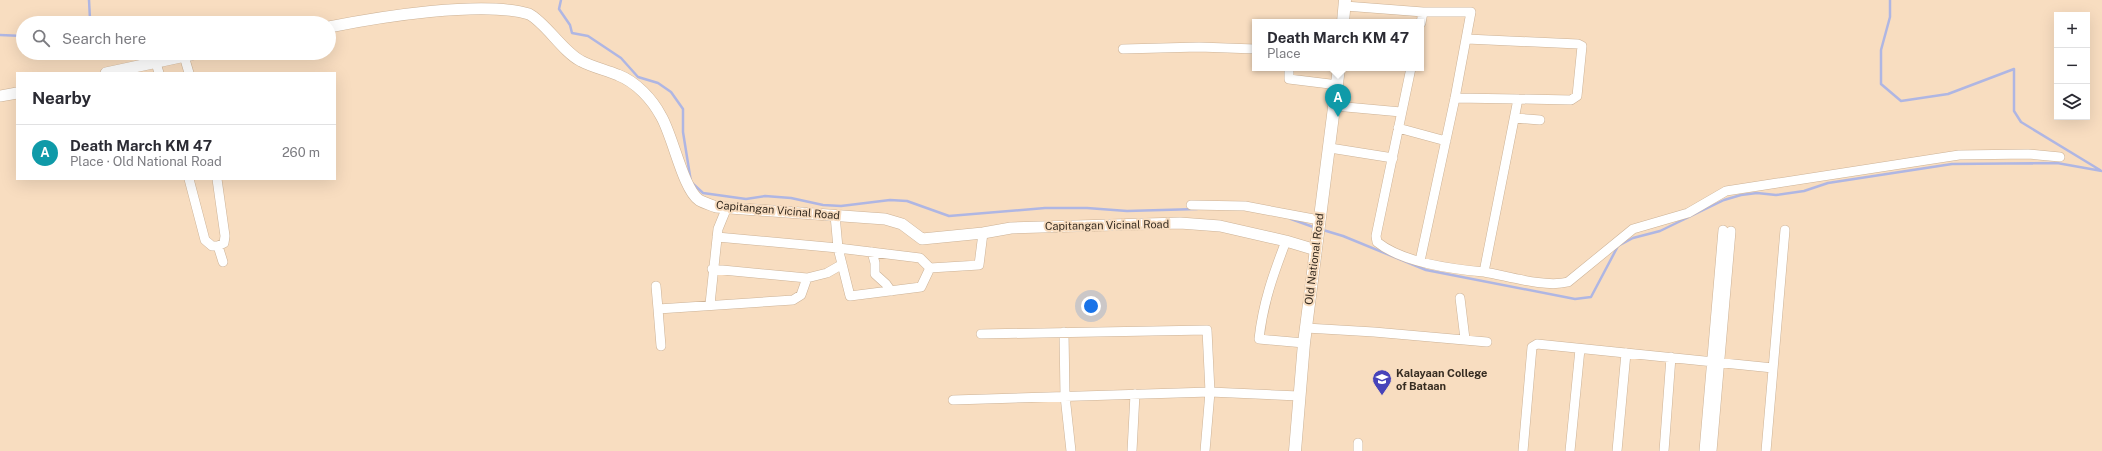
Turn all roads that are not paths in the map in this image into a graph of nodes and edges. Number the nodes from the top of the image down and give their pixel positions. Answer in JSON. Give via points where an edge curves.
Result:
{"nodes":[{"id":1,"x":1345,"y":3,"type":"edge"},
{"id":2,"x":1423,"y":12,"type":"junction"},
{"id":3,"x":1343,"y":19,"type":"edge"},
{"id":4,"x":1422,"y":19,"type":"edge"},
{"id":5,"x":336,"y":26,"type":"edge"},
{"id":6,"x":1467,"y":40,"type":"junction"},
{"id":7,"x":1123,"y":49,"type":"dead end"},
{"id":8,"x":1252,"y":49,"type":"edge"},
{"id":9,"x":175,"y":60,"type":"edge"},
{"id":10,"x":185,"y":60,"type":"edge"},
{"id":11,"x":158,"y":68,"type":"edge"},
{"id":12,"x":1289,"y":71,"type":"edge"},
{"id":13,"x":1339,"y":71,"type":"edge"},
{"id":14,"x":1410,"y":71,"type":"edge"},
{"id":15,"x":116,"y":72,"type":"edge"},
{"id":16,"x":189,"y":72,"type":"edge"},
{"id":17,"x":1338,"y":85,"type":"junction"},
{"id":18,"x":16,"y":93,"type":"edge"},
{"id":19,"x":0,"y":96,"type":"edge"},
{"id":20,"x":1455,"y":98,"type":"junction"},
{"id":21,"x":1518,"y":99,"type":"junction"},
{"id":22,"x":1335,"y":106,"type":"junction"},
{"id":23,"x":1401,"y":112,"type":"junction"},
{"id":24,"x":1515,"y":118,"type":"junction"},
{"id":25,"x":1540,"y":120,"type":"dead end"},
{"id":26,"x":1398,"y":128,"type":"junction"},
{"id":27,"x":1446,"y":141,"type":"junction"},
{"id":28,"x":1330,"y":148,"type":"junction"},
{"id":29,"x":2060,"y":157,"type":"dead end"},
{"id":30,"x":1393,"y":158,"type":"junction"},
{"id":31,"x":190,"y":180,"type":"edge"},
{"id":32,"x":217,"y":180,"type":"edge"},
{"id":33,"x":1191,"y":205,"type":"dead end"},
{"id":34,"x":727,"y":207,"type":"junction"},
{"id":35,"x":835,"y":215,"type":"junction"},
{"id":36,"x":1318,"y":227,"type":"junction"},
{"id":37,"x":1727,"y":230,"type":"dead end"},
{"id":38,"x":1786,"y":230,"type":"dead end"},
{"id":39,"x":983,"y":233,"type":"junction"},
{"id":40,"x":717,"y":237,"type":"junction"},
{"id":41,"x":1286,"y":241,"type":"junction"},
{"id":42,"x":218,"y":246,"type":"junction"},
{"id":43,"x":838,"y":248,"type":"junction"},
{"id":44,"x":1316,"y":250,"type":"junction"},
{"id":45,"x":872,"y":252,"type":"junction"},
{"id":46,"x":1420,"y":261,"type":"junction"},
{"id":47,"x":223,"y":262,"type":"dead end"},
{"id":48,"x":841,"y":265,"type":"junction"},
{"id":49,"x":930,"y":268,"type":"junction"},
{"id":50,"x":712,"y":269,"type":"junction"},
{"id":51,"x":1484,"y":272,"type":"junction"},
{"id":52,"x":807,"y":278,"type":"junction"},
{"id":53,"x":656,"y":286,"type":"dead end"},
{"id":54,"x":891,"y":291,"type":"junction"},
{"id":55,"x":1460,"y":298,"type":"dead end"},
{"id":56,"x":710,"y":304,"type":"junction"},
{"id":57,"x":658,"y":309,"type":"junction"},
{"id":58,"x":1306,"y":328,"type":"junction"},
{"id":59,"x":1064,"y":332,"type":"junction"},
{"id":60,"x":981,"y":334,"type":"dead end"},
{"id":61,"x":1465,"y":339,"type":"junction"},
{"id":62,"x":1487,"y":342,"type":"dead end"},
{"id":63,"x":1304,"y":343,"type":"junction"},
{"id":64,"x":661,"y":346,"type":"dead end"},
{"id":65,"x":1580,"y":349,"type":"junction"},
{"id":66,"x":1626,"y":352,"type":"junction"},
{"id":67,"x":1671,"y":357,"type":"junction"},
{"id":68,"x":1715,"y":362,"type":"junction"},
{"id":69,"x":1773,"y":368,"type":"junction"},
{"id":70,"x":1210,"y":392,"type":"junction"},
{"id":71,"x":1136,"y":394,"type":"junction"},
{"id":72,"x":1066,"y":396,"type":"junction"},
{"id":73,"x":1299,"y":396,"type":"junction"},
{"id":74,"x":954,"y":400,"type":"dead end"},
{"id":75,"x":1071,"y":451,"type":"edge"},
{"id":76,"x":1132,"y":451,"type":"edge"},
{"id":77,"x":1205,"y":451,"type":"edge"},
{"id":78,"x":1295,"y":451,"type":"edge"},
{"id":79,"x":1523,"y":451,"type":"edge"},
{"id":80,"x":1570,"y":451,"type":"edge"},
{"id":81,"x":1617,"y":451,"type":"edge"},
{"id":82,"x":1664,"y":451,"type":"edge"},
{"id":83,"x":1704,"y":451,"type":"edge"},
{"id":84,"x":1712,"y":451,"type":"edge"},
{"id":85,"x":1766,"y":451,"type":"edge"}],
"edges":[{"from":1,"to":2,"type":"street"},
{"from":1,"to":3,"type":"main road"},
{"from":2,"to":4,"type":"street"},
{"from":2,"to":6,"type":"street","via":[[1471,12]]},
{"from":5,"to":34,"type":"street","name":"Capitangan Vicinal Road","via":[[438,8],[478,5],[512,8],[530,15],[580,60],[620,76],[644,92],[661,115],[672,138],[690,191],[699,201],[716,207]]},
{"from":6,"to":20,"type":"street"},
{"from":6,"to":21,"type":"street","via":[[1582,46],[1577,96],[1571,100]]},
{"from":7,"to":8,"type":"street"},
{"from":9,"to":11,"type":"street"},
{"from":10,"to":16,"type":"street"},
{"from":11,"to":15,"type":"street"},
{"from":12,"to":17,"type":"street","via":[[1289,79]]},
{"from":13,"to":17,"type":"main road","name":"Old National Road"},
{"from":14,"to":23,"type":"street"},
{"from":17,"to":22,"type":"main road","name":"Old National Road"},
{"from":18,"to":19,"type":"street"},
{"from":20,"to":21,"type":"street"},
{"from":20,"to":27,"type":"street"},
{"from":21,"to":24,"type":"street"},
{"from":22,"to":23,"type":"street"},
{"from":22,"to":28,"type":"main road","name":"Old National Road"},
{"from":23,"to":26,"type":"street"},
{"from":24,"to":25,"type":"street"},
{"from":24,"to":51,"type":"street"},
{"from":26,"to":27,"type":"street"},
{"from":26,"to":30,"type":"street"},
{"from":27,"to":46,"type":"street"},
{"from":28,"to":30,"type":"street"},
{"from":28,"to":36,"type":"main road","name":"Old National Road"},
{"from":29,"to":51,"type":"street","via":[[2028,154],[1959,155],[1726,191],[1688,213],[1633,229],[1568,282],[1541,283]]},
{"from":30,"to":46,"type":"street","via":[[1376,236],[1377,242],[1387,249]]},
{"from":31,"to":42,"type":"street","via":[[205,240],[212,246]]},
{"from":32,"to":42,"type":"street","via":[[226,236],[224,243]]},
{"from":33,"to":36,"type":"street","via":[[1245,206]]},
{"from":34,"to":35,"type":"street","name":"Capitangan Vicinal Road"},
{"from":34,"to":40,"type":"street"},
{"from":35,"to":39,"type":"street","name":"Capitangan Vicinal Road","via":[[885,219],[902,224],[922,239]]},
{"from":35,"to":43,"type":"street"},
{"from":36,"to":44,"type":"main road","name":"Old National Road"},
{"from":37,"to":68,"type":"street"},
{"from":38,"to":69,"type":"street"},
{"from":39,"to":41,"type":"street","name":"Capitangan Vicinal Road","via":[[1019,227],[1180,223],[1220,226]]},
{"from":39,"to":49,"type":"street","via":[[979,265]]},
{"from":40,"to":43,"type":"street"},
{"from":40,"to":50,"type":"street"},
{"from":41,"to":44,"type":"street","name":"Capitangan Vicinal Road"},
{"from":41,"to":63,"type":"street","via":[[1262,310],[1259,339]]},
{"from":42,"to":47,"type":"street"},
{"from":43,"to":45,"type":"street"},
{"from":43,"to":48,"type":"street"},
{"from":44,"to":58,"type":"main road","name":"Old National Road"},
{"from":45,"to":49,"type":"street","via":[[920,258]]},
{"from":45,"to":54,"type":"street","via":[[875,274]]},
{"from":46,"to":51,"type":"street","via":[[1442,268]]},
{"from":48,"to":52,"type":"street","via":[[828,273]]},
{"from":48,"to":54,"type":"street","via":[[850,296]]},
{"from":49,"to":54,"type":"street","via":[[921,287]]},
{"from":50,"to":52,"type":"street"},
{"from":50,"to":56,"type":"street"},
{"from":52,"to":56,"type":"street","via":[[801,295],[793,300]]},
{"from":53,"to":57,"type":"street"},
{"from":55,"to":61,"type":"street"},
{"from":56,"to":57,"type":"street"},
{"from":57,"to":64,"type":"street"},
{"from":58,"to":61,"type":"street"},
{"from":58,"to":63,"type":"main road","name":"Old National Road"},
{"from":59,"to":60,"type":"street"},
{"from":59,"to":70,"type":"street","via":[[1207,330]]},
{"from":59,"to":72,"type":"street"},
{"from":61,"to":62,"type":"street"},
{"from":63,"to":73,"type":"main road","name":"Old National Road"},
{"from":65,"to":66,"type":"street"},
{"from":65,"to":79,"type":"street","via":[[1537,344],[1532,347]]},
{"from":65,"to":80,"type":"street"},
{"from":66,"to":67,"type":"street"},
{"from":66,"to":81,"type":"street"},
{"from":67,"to":68,"type":"street"},
{"from":67,"to":82,"type":"street"},
{"from":68,"to":69,"type":"street"},
{"from":68,"to":83,"type":"street"},
{"from":68,"to":84,"type":"street"},
{"from":69,"to":85,"type":"street"},
{"from":70,"to":71,"type":"street"},
{"from":70,"to":73,"type":"street"},
{"from":70,"to":77,"type":"street"},
{"from":71,"to":72,"type":"street"},
{"from":71,"to":76,"type":"street"},
{"from":72,"to":74,"type":"street"},
{"from":72,"to":75,"type":"street"},
{"from":73,"to":78,"type":"main road","name":"Old National Road"}]}
